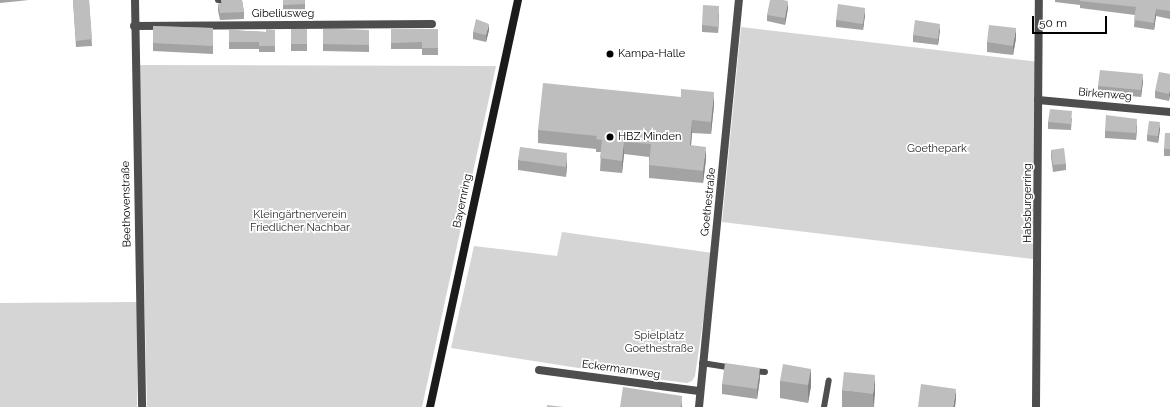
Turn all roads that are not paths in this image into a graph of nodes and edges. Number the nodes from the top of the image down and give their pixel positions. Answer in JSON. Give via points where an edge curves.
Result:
{"nodes":[{"id":1,"x":135,"y":0,"type":"edge"},
{"id":2,"x":218,"y":0,"type":"edge"},
{"id":3,"x":230,"y":0,"type":"edge"},
{"id":4,"x":518,"y":0,"type":"edge"},
{"id":5,"x":739,"y":0,"type":"edge"},
{"id":6,"x":1039,"y":0,"type":"edge"},
{"id":7,"x":432,"y":24,"type":"dead end"},
{"id":8,"x":134,"y":26,"type":"junction"},
{"id":9,"x":1038,"y":100,"type":"junction"},
{"id":10,"x":1170,"y":112,"type":"edge"},
{"id":11,"x":702,"y":363,"type":"junction"},
{"id":12,"x":741,"y":369,"type":"edge"},
{"id":13,"x":539,"y":370,"type":"dead end"},
{"id":14,"x":749,"y":370,"type":"edge"},
{"id":15,"x":765,"y":372,"type":"dead end"},
{"id":16,"x":829,"y":380,"type":"dead end"},
{"id":17,"x":699,"y":391,"type":"junction"},
{"id":18,"x":142,"y":407,"type":"edge"},
{"id":19,"x":430,"y":407,"type":"edge"},
{"id":20,"x":699,"y":407,"type":"edge"},
{"id":21,"x":824,"y":407,"type":"edge"},
{"id":22,"x":1036,"y":407,"type":"edge"}],
"edges":[{"from":1,"to":8,"type":"street","name":"Beethovenstraße"},
{"from":2,"to":3,"type":"lane"},
{"from":4,"to":19,"type":"street","name":"Bayernring"},
{"from":5,"to":11,"type":"street","name":"Goethestraße","via":[[725,158]]},
{"from":6,"to":9,"type":"street","name":"Habsburgerring"},
{"from":7,"to":8,"type":"street","name":"Gibeliusweg"},
{"from":8,"to":18,"type":"street","name":"Beethovenstraße"},
{"from":9,"to":10,"type":"street","name":"Birkenweg"},
{"from":9,"to":22,"type":"street","name":"Habsburgerring"},
{"from":11,"to":12,"type":"lane"},
{"from":11,"to":17,"type":"street","name":"Goethestraße"},
{"from":13,"to":17,"type":"street","name":"Eckermannweg"},
{"from":14,"to":15,"type":"lane"},
{"from":16,"to":21,"type":"lane"},
{"from":17,"to":20,"type":"street","name":"Goethestraße"}]}
